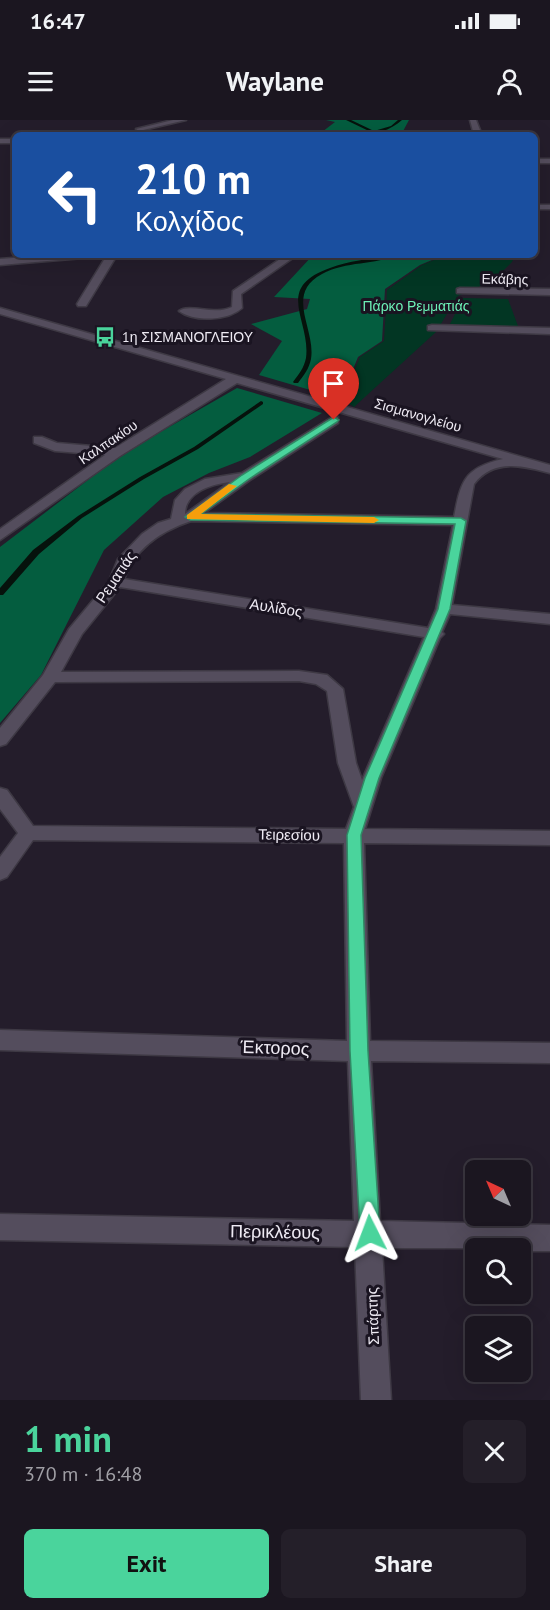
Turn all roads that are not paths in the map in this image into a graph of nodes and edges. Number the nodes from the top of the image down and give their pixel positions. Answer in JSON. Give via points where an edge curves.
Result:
{"nodes":[{"id":1,"x":137,"y":120,"type":"edge"},
{"id":2,"x":183,"y":120,"type":"edge"},
{"id":3,"x":141,"y":132,"type":"edge"},
{"id":4,"x":47,"y":258,"type":"edge"},
{"id":5,"x":110,"y":258,"type":"edge"},
{"id":6,"x":287,"y":258,"type":"edge"},
{"id":7,"x":0,"y":262,"type":"edge"},
{"id":8,"x":460,"y":291,"type":"dead end"},
{"id":9,"x":550,"y":292,"type":"edge"},
{"id":10,"x":82,"y":304,"type":"dead end"},
{"id":11,"x":0,"y":311,"type":"edge"},
{"id":12,"x":184,"y":311,"type":"dead end"},
{"id":13,"x":16,"y":315,"type":"junction"},
{"id":14,"x":0,"y":316,"type":"edge"},
{"id":15,"x":432,"y":328,"type":"dead end"},
{"id":16,"x":550,"y":331,"type":"edge"},
{"id":17,"x":236,"y":378,"type":"junction"},
{"id":18,"x":334,"y":420,"type":"dead end"},
{"id":19,"x":38,"y":440,"type":"dead end"},
{"id":20,"x":118,"y":452,"type":"junction"},
{"id":21,"x":520,"y":460,"type":"junction"},
{"id":22,"x":550,"y":469,"type":"edge"},
{"id":23,"x":245,"y":477,"type":"junction"},
{"id":24,"x":184,"y":519,"type":"junction"},
{"id":25,"x":461,"y":521,"type":"junction"},
{"id":26,"x":0,"y":536,"type":"edge"},
{"id":27,"x":116,"y":582,"type":"junction"},
{"id":28,"x":444,"y":609,"type":"junction"},
{"id":29,"x":550,"y":620,"type":"edge"},
{"id":30,"x":436,"y":634,"type":"junction"},
{"id":31,"x":51,"y":677,"type":"junction"},
{"id":32,"x":0,"y":740,"type":"edge"},
{"id":33,"x":0,"y":795,"type":"edge"},
{"id":34,"x":362,"y":805,"type":"junction"},
{"id":35,"x":28,"y":833,"type":"junction"},
{"id":36,"x":354,"y":835,"type":"junction"},
{"id":37,"x":550,"y":838,"type":"edge"},
{"id":38,"x":0,"y":872,"type":"edge"},
{"id":39,"x":0,"y":1040,"type":"edge"},
{"id":40,"x":359,"y":1051,"type":"junction"},
{"id":41,"x":550,"y":1053,"type":"edge"},
{"id":42,"x":0,"y":1227,"type":"edge"},
{"id":43,"x":370,"y":1233,"type":"junction"},
{"id":44,"x":550,"y":1238,"type":"edge"},
{"id":45,"x":376,"y":1400,"type":"edge"}],
"edges":[{"from":1,"to":3,"type":"street"},
{"from":2,"to":3,"type":"street"},
{"from":4,"to":7,"type":"street"},
{"from":5,"to":10,"type":"street"},
{"from":6,"to":12,"type":"street","via":[[236,293],[237,308],[232,312],[213,315]]},
{"from":8,"to":9,"type":"street","name":"Εκάβης"},
{"from":11,"to":13,"type":"street","name":"Σισμανογλείου"},
{"from":13,"to":14,"type":"street"},
{"from":13,"to":17,"type":"street","name":"Σισμανογλείου"},
{"from":15,"to":16,"type":"street"},
{"from":17,"to":20,"type":"street","name":"Καλπακίου"},
{"from":17,"to":21,"type":"street","name":"Σισμανογλείου"},
{"from":18,"to":23,"type":"street","name":"Ρεματιάς"},
{"from":19,"to":20,"type":"street","via":[[54,447]]},
{"from":20,"to":26,"type":"street","name":"Καλπακίου"},
{"from":21,"to":22,"type":"street","name":"Σισμανογλείου"},
{"from":21,"to":25,"type":"street","name":"Σπάρτης","via":[[486,467],[472,476]]},
{"from":23,"to":24,"type":"street","name":"Ρεματιάς"},
{"from":23,"to":24,"type":"street","via":[[193,490],[180,499],[176,510]]},
{"from":24,"to":25,"type":"street"},
{"from":24,"to":27,"type":"street","name":"Ρεματιάς","via":[[155,531],[133,550],[123,562]]},
{"from":25,"to":28,"type":"street","name":"Σπάρτης"},
{"from":27,"to":30,"type":"street","name":"Αυλίδος"},
{"from":27,"to":31,"type":"street","name":"Ρεματιάς","via":[[75,632]]},
{"from":28,"to":29,"type":"street"},
{"from":28,"to":30,"type":"street","name":"Σπάρτης"},
{"from":30,"to":34,"type":"street","name":"Σπάρτης"},
{"from":31,"to":32,"type":"street","name":"Ρεματιάς"},
{"from":31,"to":34,"type":"street","via":[[321,679],[335,689],[347,762]]},
{"from":33,"to":35,"type":"street"},
{"from":34,"to":36,"type":"street","name":"Σπάρτης"},
{"from":35,"to":36,"type":"street","name":"Τειρεσίου"},
{"from":35,"to":38,"type":"street"},
{"from":36,"to":37,"type":"street","name":"Τειρεσίου"},
{"from":36,"to":40,"type":"street","name":"Σπάρτης"},
{"from":39,"to":40,"type":"street","name":"Έκτορος"},
{"from":40,"to":41,"type":"street","name":"Έκτορος"},
{"from":40,"to":43,"type":"street","name":"Σπάρτης"},
{"from":42,"to":43,"type":"street","name":"Περικλέους"},
{"from":43,"to":44,"type":"street","name":"Περικλέους"},
{"from":43,"to":45,"type":"street","name":"Σπάρτης"}]}
